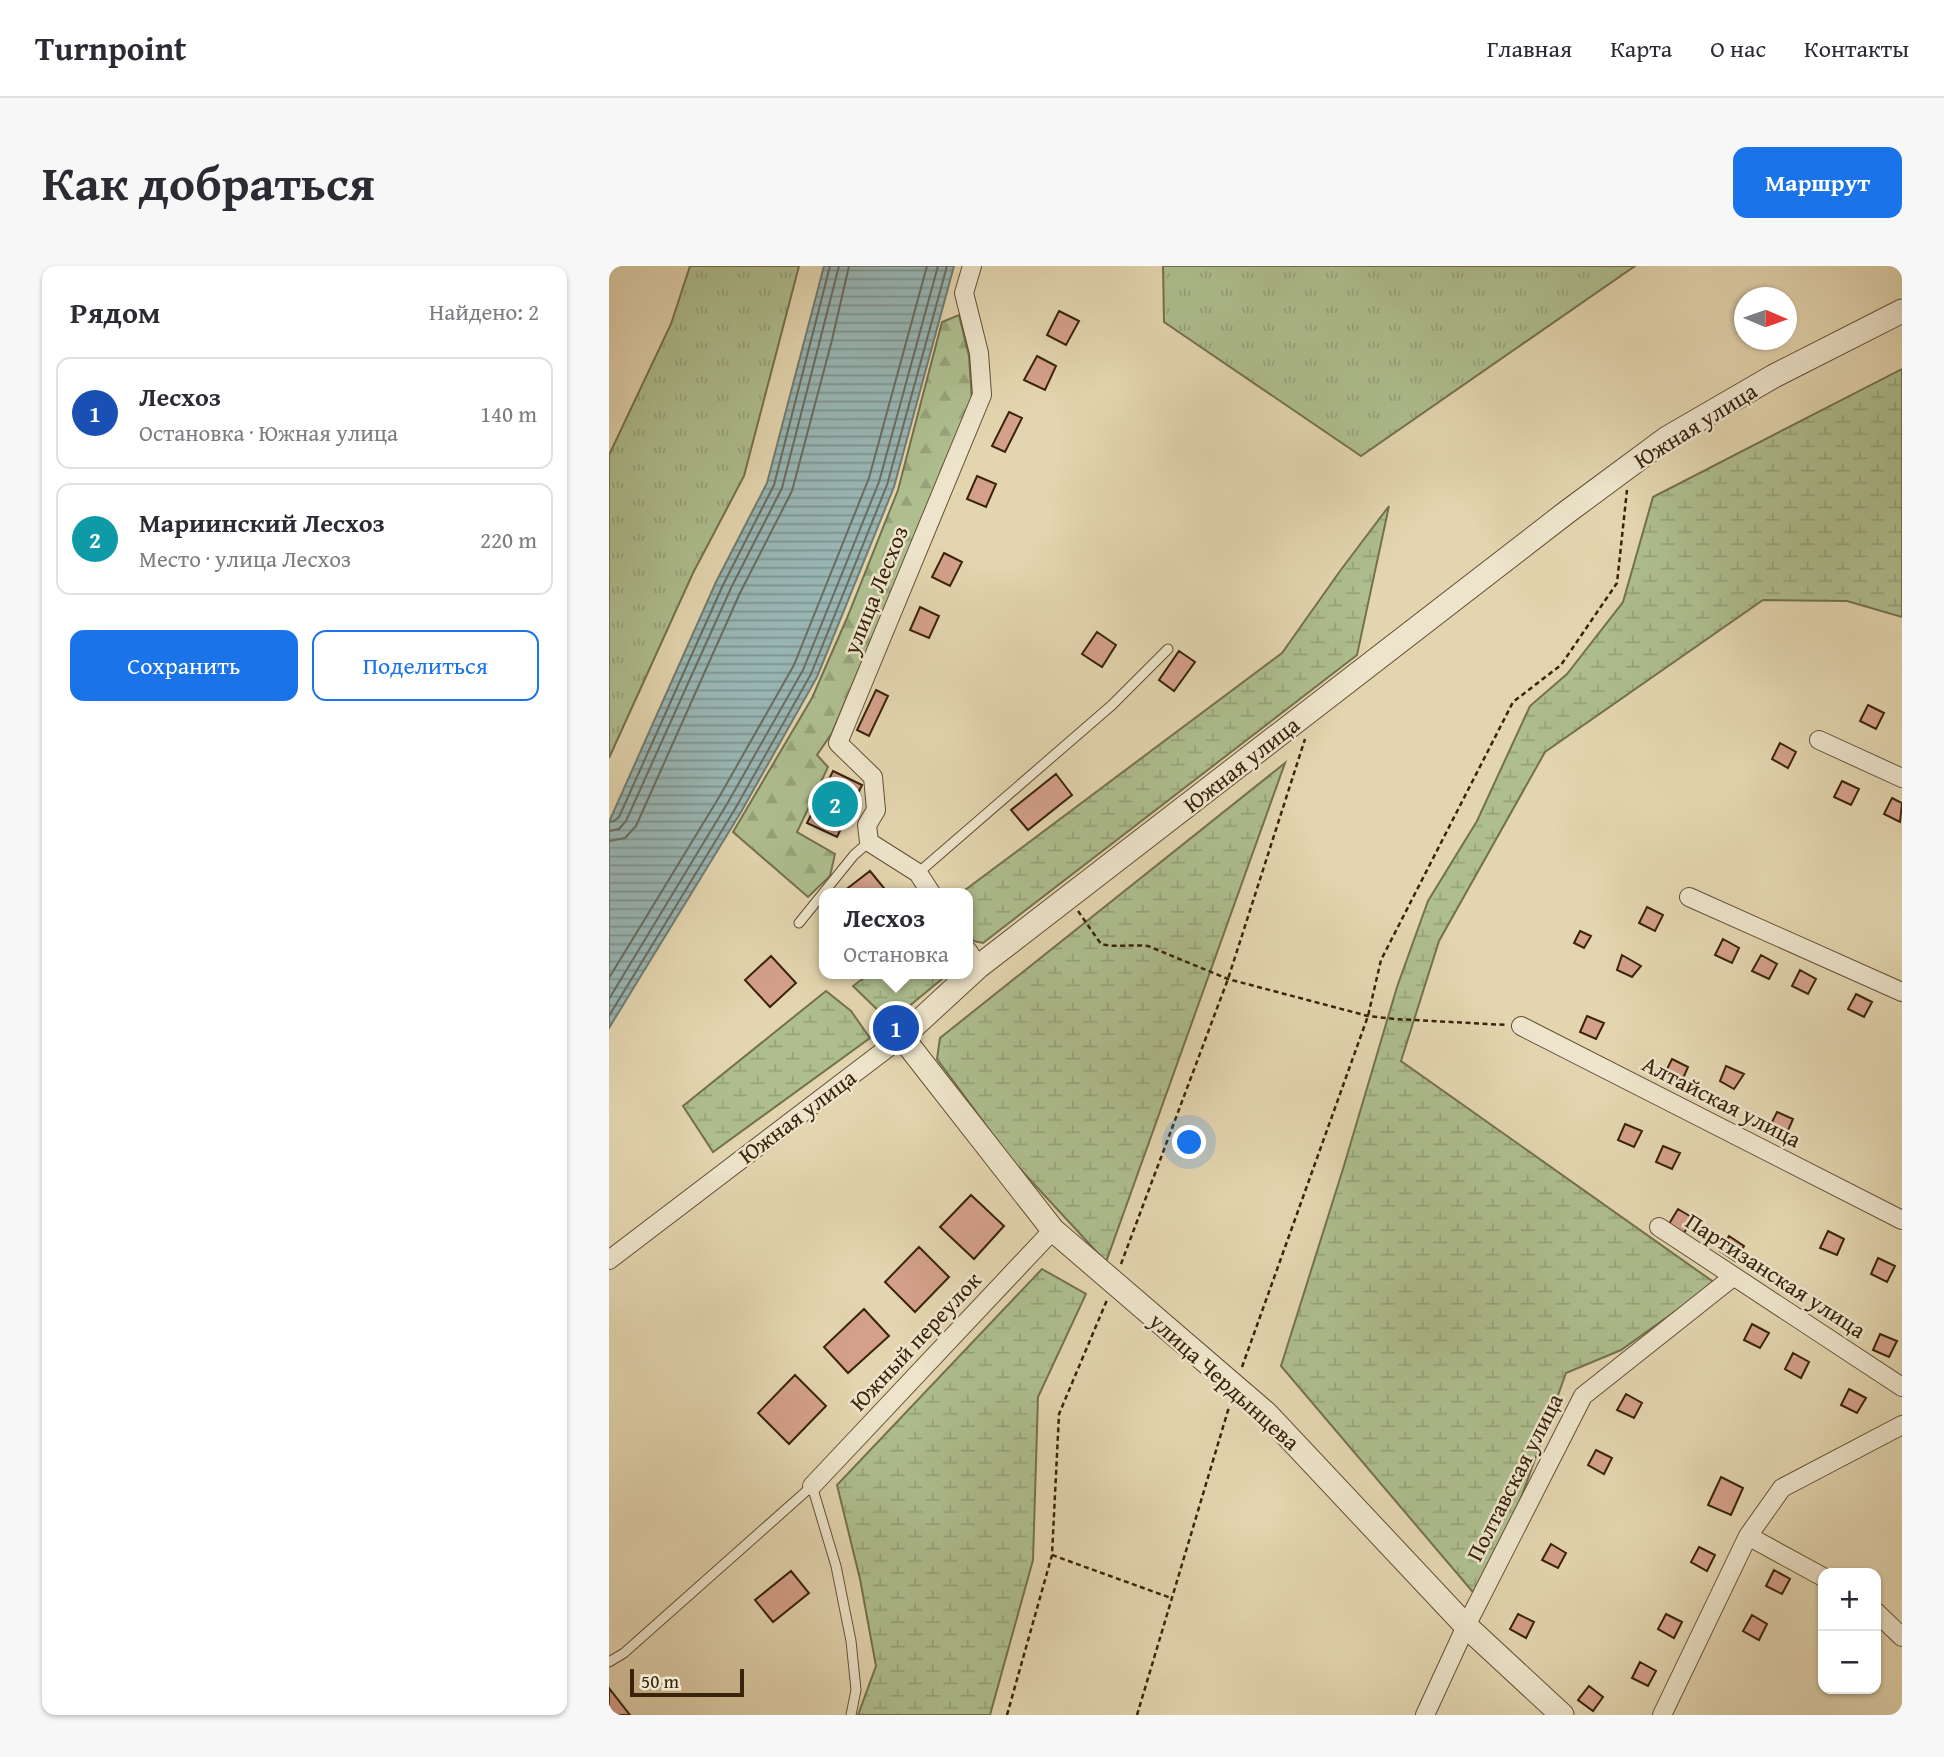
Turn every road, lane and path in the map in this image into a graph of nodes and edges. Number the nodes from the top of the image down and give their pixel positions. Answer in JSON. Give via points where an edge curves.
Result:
{"nodes":[{"id":1,"x":972,"y":266,"type":"edge"},
{"id":2,"x":1902,"y":310,"type":"edge"},
{"id":3,"x":1629,"y":466,"type":"junction"},
{"id":4,"x":1168,"y":649,"type":"dead end"},
{"id":5,"x":1316,"y":706,"type":"junction"},
{"id":6,"x":1819,"y":740,"type":"dead end"},
{"id":7,"x":1902,"y":778,"type":"edge"},
{"id":8,"x":869,"y":842,"type":"junction"},
{"id":9,"x":918,"y":873,"type":"junction"},
{"id":10,"x":827,"y":888,"type":"edge"},
{"id":11,"x":928,"y":888,"type":"edge"},
{"id":12,"x":1069,"y":897,"type":"junction"},
{"id":13,"x":1689,"y":897,"type":"dead end"},
{"id":14,"x":819,"y":898,"type":"edge"},
{"id":15,"x":799,"y":923,"type":"dead end"},
{"id":16,"x":973,"y":959,"type":"edge"},
{"id":17,"x":955,"y":979,"type":"edge"},
{"id":18,"x":1228,"y":979,"type":"junction"},
{"id":19,"x":1902,"y":992,"type":"edge"},
{"id":20,"x":1368,"y":1016,"type":"junction"},
{"id":21,"x":1521,"y":1026,"type":"joint"},
{"id":22,"x":902,"y":1037,"type":"junction"},
{"id":23,"x":1902,"y":1220,"type":"edge"},
{"id":24,"x":1659,"y":1227,"type":"dead end"},
{"id":25,"x":1053,"y":1230,"type":"junction"},
{"id":26,"x":609,"y":1260,"type":"edge"},
{"id":27,"x":1733,"y":1277,"type":"junction"},
{"id":28,"x":1114,"y":1282,"type":"junction"},
{"id":29,"x":1235,"y":1387,"type":"junction"},
{"id":30,"x":1902,"y":1387,"type":"edge"},
{"id":31,"x":1902,"y":1425,"type":"edge"},
{"id":32,"x":812,"y":1486,"type":"junction"},
{"id":33,"x":1748,"y":1536,"type":"junction"},
{"id":34,"x":1052,"y":1555,"type":"junction"},
{"id":35,"x":1818,"y":1574,"type":"edge"},
{"id":36,"x":1172,"y":1598,"type":"junction"},
{"id":37,"x":1881,"y":1617,"type":"edge"},
{"id":38,"x":1466,"y":1626,"type":"junction"},
{"id":39,"x":1902,"y":1637,"type":"edge"},
{"id":40,"x":609,"y":1662,"type":"edge"},
{"id":41,"x":851,"y":1715,"type":"edge"},
{"id":42,"x":1007,"y":1715,"type":"edge"},
{"id":43,"x":1137,"y":1715,"type":"edge"},
{"id":44,"x":1425,"y":1715,"type":"edge"},
{"id":45,"x":1562,"y":1715,"type":"edge"},
{"id":46,"x":1662,"y":1715,"type":"edge"}],
"edges":[{"from":1,"to":8,"type":"street","name":"улица Лесхоз","via":[[964,293],[979,353],[982,395],[838,743],[873,777],[876,810],[867,825]]},
{"from":2,"to":3,"type":"street","name":"Южная улица","via":[[1774,376],[1667,438]]},
{"from":3,"to":5,"type":"street","name":"Южная улица"},
{"from":3,"to":20,"type":"path","via":[[1617,583],[1561,664],[1513,702],[1381,960]]},
{"from":4,"to":9,"type":"lane","via":[[1102,714]]},
{"from":5,"to":12,"type":"street","name":"Южная улица"},
{"from":5,"to":18,"type":"path"},
{"from":6,"to":7,"type":"street"},
{"from":8,"to":9,"type":"street"},
{"from":8,"to":10,"type":"lane"},
{"from":9,"to":11,"type":"street"},
{"from":12,"to":16,"type":"street","name":"Южная улица"},
{"from":12,"to":18,"type":"path","via":[[1101,944],[1148,946]]},
{"from":13,"to":19,"type":"street"},
{"from":14,"to":15,"type":"lane"},
{"from":17,"to":22,"type":"street","name":"Южная улица"},
{"from":18,"to":20,"type":"path"},
{"from":18,"to":28,"type":"path"},
{"from":20,"to":21,"type":"path"},
{"from":20,"to":29,"type":"path"},
{"from":21,"to":23,"type":"street","name":"Алтайская улица"},
{"from":22,"to":25,"type":"street","name":"улица Чердынцева"},
{"from":22,"to":26,"type":"street","name":"Южная улица"},
{"from":24,"to":27,"type":"street","name":"Партизанская улица"},
{"from":25,"to":28,"type":"street","name":"улица Чердынцева"},
{"from":25,"to":32,"type":"street","name":"Южный переулок"},
{"from":27,"to":30,"type":"street","name":"Партизанская улица"},
{"from":27,"to":38,"type":"street","name":"Полтавская улица","via":[[1583,1396]]},
{"from":28,"to":29,"type":"street","name":"улица Чердынцева"},
{"from":28,"to":34,"type":"path","via":[[1059,1415]]},
{"from":29,"to":36,"type":"path"},
{"from":29,"to":38,"type":"street","name":"улица Чердынцева","via":[[1267,1414]]},
{"from":31,"to":33,"type":"street","via":[[1783,1488]]},
{"from":32,"to":40,"type":"lane"},
{"from":32,"to":41,"type":"lane","via":[[852,1641],[856,1690]]},
{"from":33,"to":35,"type":"street"},
{"from":33,"to":46,"type":"street"},
{"from":34,"to":36,"type":"path"},
{"from":34,"to":42,"type":"path"},
{"from":36,"to":43,"type":"path"},
{"from":37,"to":39,"type":"street"},
{"from":38,"to":44,"type":"street","name":"Полтавская улица"},
{"from":38,"to":45,"type":"street","name":"улица Чердынцева"}]}
